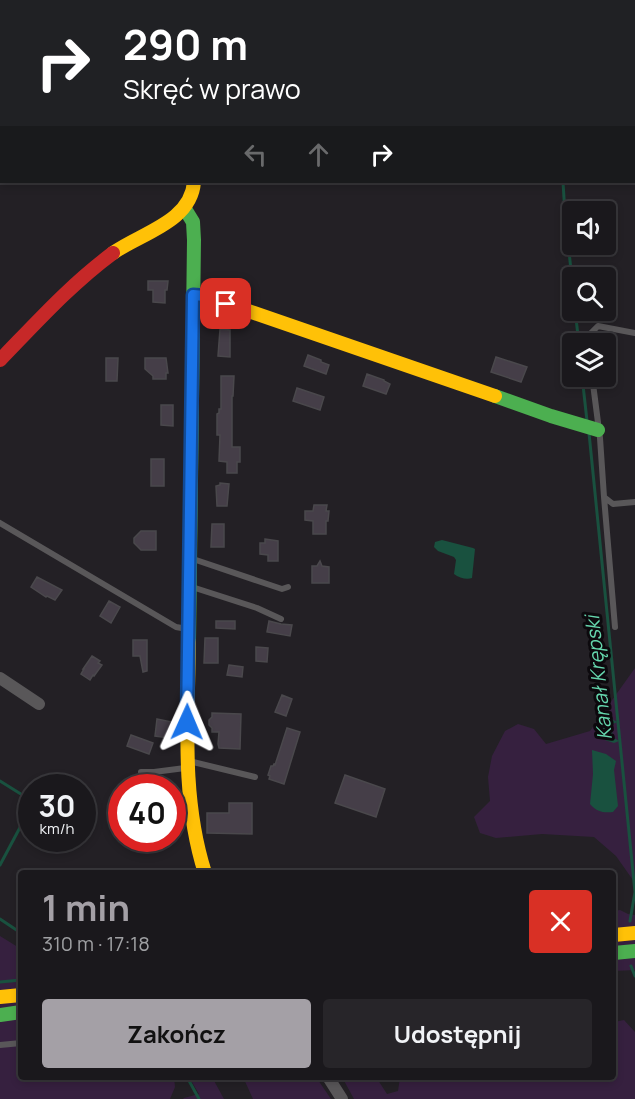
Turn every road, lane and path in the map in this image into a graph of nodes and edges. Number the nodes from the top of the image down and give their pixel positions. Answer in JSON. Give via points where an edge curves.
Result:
{"nodes":[{"id":1,"x":194,"y":183,"type":"edge"},
{"id":2,"x":185,"y":209,"type":"junction"},
{"id":3,"x":193,"y":295,"type":"junction"},
{"id":4,"x":591,"y":333,"type":"edge"},
{"id":5,"x":635,"y":333,"type":"edge"},
{"id":6,"x":0,"y":360,"type":"edge"},
{"id":7,"x":593,"y":387,"type":"edge"},
{"id":8,"x":598,"y":430,"type":"junction"},
{"id":9,"x":604,"y":497,"type":"junction"},
{"id":10,"x":635,"y":502,"type":"edge"},
{"id":11,"x":0,"y":523,"type":"edge"},
{"id":12,"x":189,"y":557,"type":"junction"},
{"id":13,"x":189,"y":586,"type":"junction"},
{"id":14,"x":288,"y":587,"type":"dead end"},
{"id":15,"x":280,"y":619,"type":"dead end"},
{"id":16,"x":615,"y":627,"type":"dead end"},
{"id":17,"x":189,"y":630,"type":"junction"},
{"id":18,"x":0,"y":678,"type":"edge"},
{"id":19,"x":39,"y":704,"type":"dead end"},
{"id":20,"x":187,"y":764,"type":"junction"},
{"id":21,"x":141,"y":772,"type":"dead end"},
{"id":22,"x":255,"y":777,"type":"dead end"},
{"id":23,"x":205,"y":870,"type":"edge"},
{"id":24,"x":635,"y":933,"type":"edge"},
{"id":25,"x":616,"y":935,"type":"edge"},
{"id":26,"x":635,"y":951,"type":"edge"},
{"id":27,"x":616,"y":953,"type":"edge"},
{"id":28,"x":18,"y":995,"type":"edge"},
{"id":29,"x":0,"y":997,"type":"edge"},
{"id":30,"x":18,"y":1012,"type":"edge"},
{"id":31,"x":0,"y":1015,"type":"edge"},
{"id":32,"x":18,"y":1043,"type":"edge"},
{"id":33,"x":0,"y":1045,"type":"edge"},
{"id":34,"x":330,"y":1080,"type":"edge"},
{"id":35,"x":342,"y":1099,"type":"edge"}],
"edges":[{"from":1,"to":2,"type":"main road"},
{"from":2,"to":3,"type":"main road","via":[[194,228]]},
{"from":2,"to":6,"type":"main road","via":[[95,267]]},
{"from":3,"to":8,"type":"main road"},
{"from":3,"to":12,"type":"main road"},
{"from":4,"to":5,"type":"lane","via":[[598,326]]},
{"from":7,"to":8,"type":"lane"},
{"from":8,"to":9,"type":"lane"},
{"from":9,"to":10,"type":"lane","via":[[614,504]]},
{"from":9,"to":16,"type":"lane"},
{"from":11,"to":17,"type":"lane","via":[[176,627]]},
{"from":12,"to":13,"type":"main road"},
{"from":12,"to":14,"type":"lane","via":[[282,589]]},
{"from":13,"to":15,"type":"lane"},
{"from":13,"to":17,"type":"main road"},
{"from":17,"to":20,"type":"main road"},
{"from":18,"to":19,"type":"street"},
{"from":20,"to":21,"type":"lane"},
{"from":20,"to":22,"type":"lane"},
{"from":20,"to":23,"type":"main road","via":[[193,824]]},
{"from":24,"to":25,"type":"main road"},
{"from":26,"to":27,"type":"main road"},
{"from":28,"to":29,"type":"main road"},
{"from":30,"to":31,"type":"main road"},
{"from":32,"to":33,"type":"lane"},
{"from":34,"to":35,"type":"street"}]}
